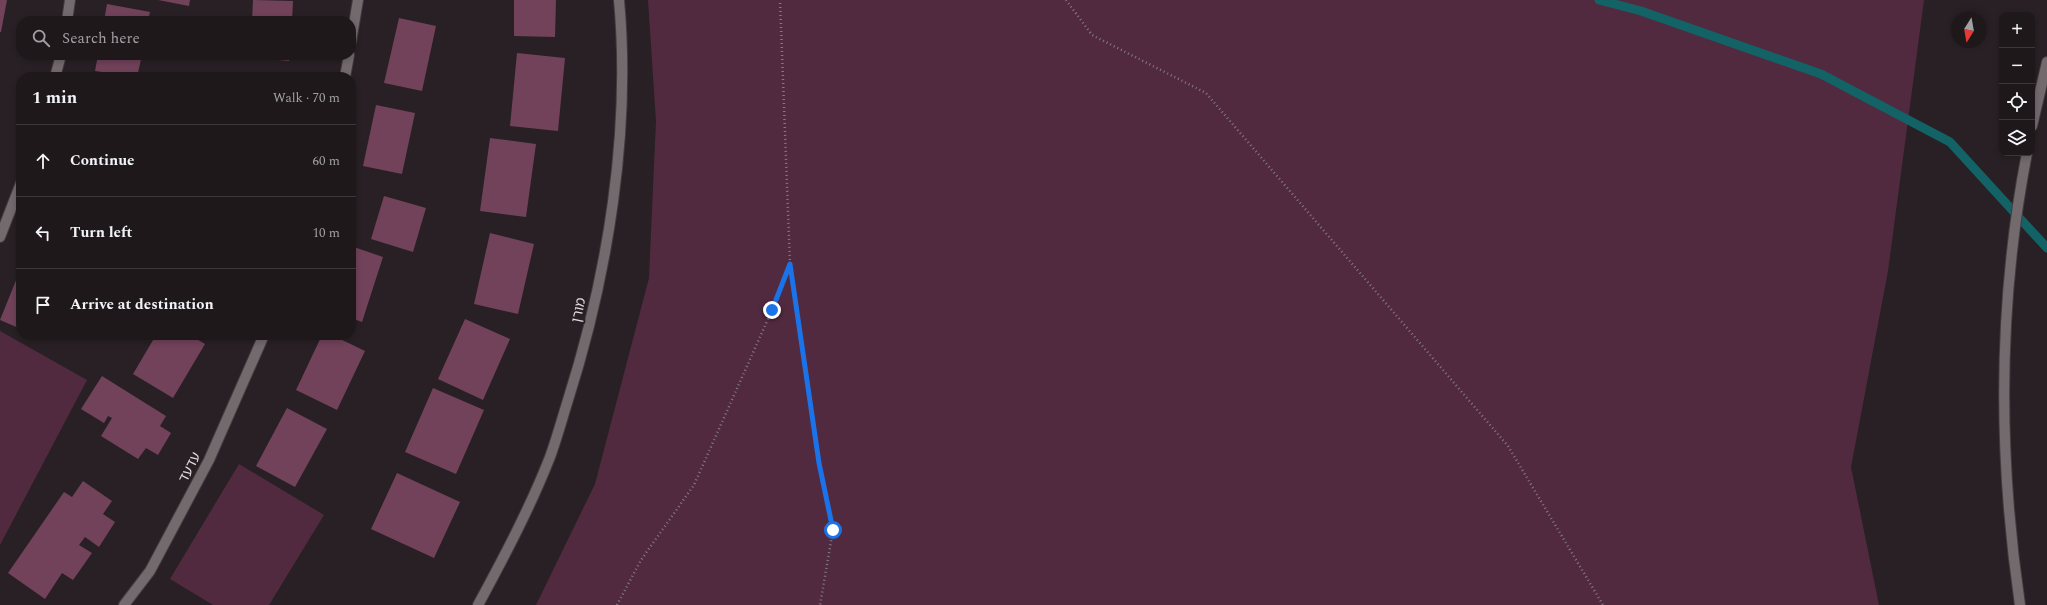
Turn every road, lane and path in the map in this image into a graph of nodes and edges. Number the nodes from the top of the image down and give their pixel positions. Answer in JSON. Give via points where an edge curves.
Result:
{"nodes":[{"id":1,"x":70,"y":0,"type":"edge"},
{"id":2,"x":358,"y":0,"type":"edge"},
{"id":3,"x":619,"y":0,"type":"edge"},
{"id":4,"x":780,"y":0,"type":"edge"},
{"id":5,"x":1066,"y":0,"type":"edge"},
{"id":6,"x":68,"y":16,"type":"edge"},
{"id":7,"x":355,"y":16,"type":"edge"},
{"id":8,"x":60,"y":60,"type":"edge"},
{"id":9,"x":348,"y":60,"type":"edge"},
{"id":10,"x":2047,"y":62,"type":"edge"},
{"id":11,"x":56,"y":72,"type":"edge"},
{"id":12,"x":346,"y":72,"type":"edge"},
{"id":13,"x":2033,"y":120,"type":"edge"},
{"id":14,"x":2027,"y":156,"type":"edge"},
{"id":15,"x":16,"y":196,"type":"edge"},
{"id":16,"x":0,"y":237,"type":"edge"},
{"id":17,"x":790,"y":264,"type":"junction"},
{"id":18,"x":262,"y":340,"type":"edge"},
{"id":19,"x":124,"y":605,"type":"edge"},
{"id":20,"x":478,"y":605,"type":"edge"},
{"id":21,"x":617,"y":605,"type":"edge"},
{"id":22,"x":820,"y":605,"type":"edge"},
{"id":23,"x":1603,"y":605,"type":"edge"},
{"id":24,"x":2020,"y":605,"type":"edge"}],
"edges":[{"from":1,"to":6,"type":"street"},
{"from":2,"to":7,"type":"street"},
{"from":3,"to":20,"type":"street","name":"מורן","via":[[623,39],[619,152],[606,246],[584,351],[550,457],[507,551]]},
{"from":4,"to":17,"type":"path"},
{"from":5,"to":23,"type":"path","via":[[1092,35],[1206,93],[1508,446]]},
{"from":8,"to":11,"type":"street"},
{"from":9,"to":12,"type":"street"},
{"from":10,"to":13,"type":"street"},
{"from":14,"to":24,"type":"street","via":[[2007,293],[2003,363],[2003,429],[2008,502]]},
{"from":15,"to":16,"type":"street"},
{"from":17,"to":21,"type":"path","via":[[694,485],[641,560]]},
{"from":17,"to":22,"type":"path","via":[[819,463],[833,530]]},
{"from":18,"to":19,"type":"street","name":"עדעד","via":[[209,460],[150,571]]}]}
